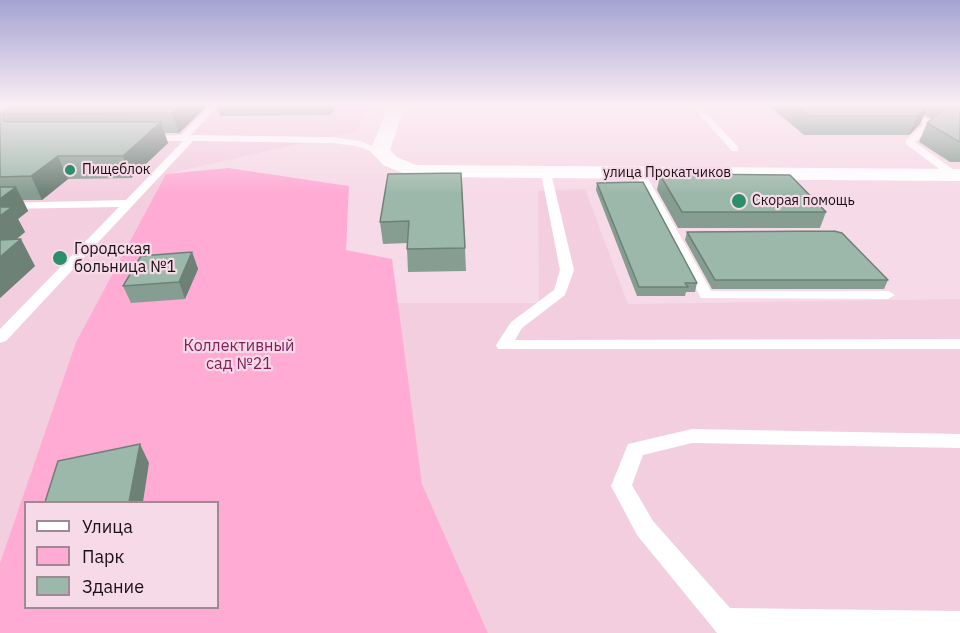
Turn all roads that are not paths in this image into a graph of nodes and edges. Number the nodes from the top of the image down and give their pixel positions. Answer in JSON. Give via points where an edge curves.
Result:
{"nodes":[{"id":1,"x":190,"y":135,"type":"edge"},
{"id":2,"x":386,"y":135,"type":"edge"},
{"id":3,"x":722,"y":135,"type":"edge"},
{"id":4,"x":918,"y":135,"type":"edge"},
{"id":5,"x":136,"y":138,"type":"edge"},
{"id":6,"x":187,"y":138,"type":"junction"},
{"id":7,"x":735,"y":149,"type":"dead end"},
{"id":8,"x":380,"y":151,"type":"junction"},
{"id":9,"x":546,"y":173,"type":"junction"},
{"id":10,"x":640,"y":173,"type":"junction"},
{"id":11,"x":957,"y":175,"type":"edge"},
{"id":12,"x":129,"y":203,"type":"junction"},
{"id":13,"x":0,"y":206,"type":"edge"},
{"id":14,"x":888,"y":295,"type":"dead end"},
{"id":15,"x":0,"y":338,"type":"edge"},
{"id":16,"x":960,"y":344,"type":"edge"},
{"id":17,"x":960,"y":441,"type":"edge"},
{"id":18,"x":960,"y":624,"type":"edge"},
{"id":19,"x":727,"y":627,"type":"edge"}],
"edges":[{"from":1,"to":6,"type":"lane"},
{"from":2,"to":8,"type":"street"},
{"from":3,"to":7,"type":"lane"},
{"from":4,"to":11,"type":"lane","via":[[909,142]]},
{"from":5,"to":6,"type":"lane"},
{"from":6,"to":8,"type":"lane","via":[[332,140]]},
{"from":6,"to":12,"type":"lane"},
{"from":8,"to":9,"type":"street","name":"улица Прокатчиков","via":[[390,161],[413,171]]},
{"from":9,"to":10,"type":"street","name":"улица Прокатчиков"},
{"from":9,"to":16,"type":"lane","via":[[567,270],[560,292],[516,325],[504,345]]},
{"from":10,"to":11,"type":"street","name":"улица Прокатчиков"},
{"from":10,"to":14,"type":"lane","via":[[679,234],[706,295]]},
{"from":12,"to":13,"type":"lane"},
{"from":12,"to":15,"type":"lane"},
{"from":17,"to":19,"type":"lane","via":[[692,435],[635,449],[621,486],[645,528]]},
{"from":18,"to":19,"type":"lane"}]}
